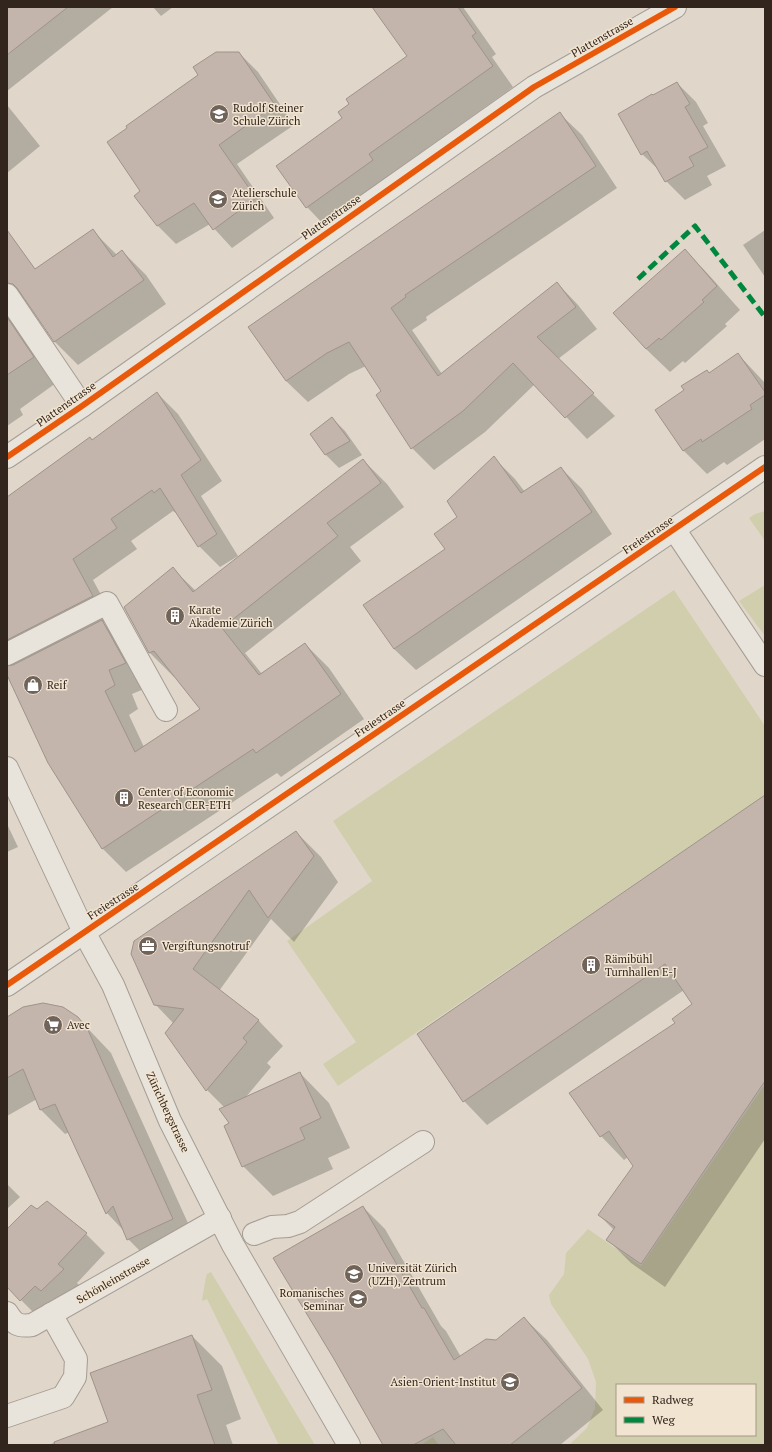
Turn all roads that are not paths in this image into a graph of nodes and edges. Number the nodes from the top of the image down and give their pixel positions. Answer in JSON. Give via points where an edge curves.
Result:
{"nodes":[{"id":1,"x":675,"y":7,"type":"edge"},
{"id":2,"x":7,"y":295,"type":"edge"},
{"id":3,"x":82,"y":406,"type":"junction"},
{"id":4,"x":7,"y":457,"type":"edge"},
{"id":5,"x":765,"y":467,"type":"edge"},
{"id":6,"x":674,"y":529,"type":"junction"},
{"id":7,"x":7,"y":654,"type":"edge"},
{"id":8,"x":765,"y":665,"type":"edge"},
{"id":9,"x":166,"y":710,"type":"dead end"},
{"id":10,"x":7,"y":768,"type":"edge"},
{"id":11,"x":84,"y":932,"type":"junction"},
{"id":12,"x":7,"y":985,"type":"edge"},
{"id":13,"x":423,"y":1142,"type":"dead end"},
{"id":14,"x":220,"y":1218,"type":"junction"},
{"id":15,"x":254,"y":1234,"type":"dead end"},
{"id":16,"x":52,"y":1314,"type":"junction"},
{"id":17,"x":10,"y":1317,"type":"edge"},
{"id":18,"x":7,"y":1416,"type":"edge"},
{"id":19,"x":349,"y":1445,"type":"edge"}],
"edges":[{"from":1,"to":3,"type":"street","name":"Plattenstrasse","via":[[534,87]]},
{"from":2,"to":3,"type":"street"},
{"from":3,"to":4,"type":"street","name":"Plattenstrasse"},
{"from":5,"to":6,"type":"street","name":"Freiestrasse"},
{"from":6,"to":8,"type":"street"},
{"from":6,"to":11,"type":"street","name":"Freiestrasse"},
{"from":7,"to":9,"type":"street","via":[[107,603]]},
{"from":10,"to":11,"type":"street","name":"Zürichbergstrasse"},
{"from":11,"to":12,"type":"street","name":"Freiestrasse"},
{"from":11,"to":14,"type":"street","name":"Zürichbergstrasse","via":[[113,985],[170,1121]]},
{"from":13,"to":15,"type":"street","via":[[300,1222],[272,1227]]},
{"from":14,"to":16,"type":"street","name":"Schönleinstrasse"},
{"from":14,"to":19,"type":"street","name":"Zürichbergstrasse","via":[[237,1252]]},
{"from":16,"to":17,"type":"street","name":"Schönleinstrasse","via":[[32,1325],[19,1326]]},
{"from":16,"to":18,"type":"street","via":[[76,1359],[75,1377],[63,1397]]}]}
